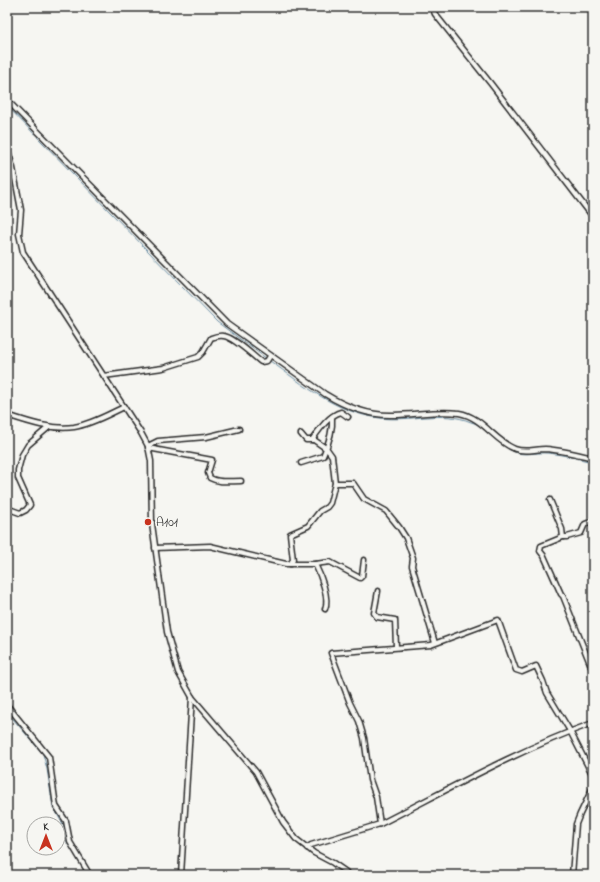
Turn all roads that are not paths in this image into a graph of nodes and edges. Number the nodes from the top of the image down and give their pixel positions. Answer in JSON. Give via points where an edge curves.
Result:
{"nodes":[{"id":1,"x":432,"y":7,"type":"edge"},
{"id":2,"x":7,"y":100,"type":"edge"},
{"id":3,"x":7,"y":147,"type":"edge"},
{"id":4,"x":593,"y":217,"type":"edge"},
{"id":5,"x":269,"y":358,"type":"junction"},
{"id":6,"x":104,"y":376,"type":"junction"},
{"id":7,"x":124,"y":407,"type":"junction"},
{"id":8,"x":7,"y":414,"type":"edge"},
{"id":9,"x":332,"y":417,"type":"junction"},
{"id":10,"x":348,"y":417,"type":"dead end"},
{"id":11,"x":49,"y":426,"type":"junction"},
{"id":12,"x":238,"y":429,"type":"dead end"},
{"id":13,"x":301,"y":434,"type":"dead end"},
{"id":14,"x":312,"y":440,"type":"junction"},
{"id":15,"x":148,"y":447,"type":"junction"},
{"id":16,"x":326,"y":449,"type":"junction"},
{"id":17,"x":593,"y":458,"type":"edge"},
{"id":18,"x":301,"y":463,"type":"dead end"},
{"id":19,"x":241,"y":481,"type":"dead end"},
{"id":20,"x":335,"y":483,"type":"junction"},
{"id":21,"x":550,"y":500,"type":"dead end"},
{"id":22,"x":7,"y":509,"type":"edge"},
{"id":23,"x":593,"y":521,"type":"edge"},
{"id":24,"x":563,"y":537,"type":"junction"},
{"id":25,"x":156,"y":548,"type":"junction"},
{"id":26,"x":364,"y":560,"type":"dead end"},
{"id":27,"x":290,"y":564,"type":"junction"},
{"id":28,"x":315,"y":564,"type":"junction"},
{"id":29,"x":378,"y":591,"type":"dead end"},
{"id":30,"x":324,"y":608,"type":"dead end"},
{"id":31,"x":435,"y":643,"type":"junction"},
{"id":32,"x":396,"y":647,"type":"junction"},
{"id":33,"x":593,"y":671,"type":"edge"},
{"id":34,"x":192,"y":697,"type":"junction"},
{"id":35,"x":7,"y":705,"type":"edge"},
{"id":36,"x":593,"y":723,"type":"edge"},
{"id":37,"x":570,"y":731,"type":"junction"},
{"id":38,"x":593,"y":776,"type":"edge"},
{"id":39,"x":593,"y":787,"type":"edge"},
{"id":40,"x":380,"y":824,"type":"junction"},
{"id":41,"x":307,"y":848,"type":"junction"},
{"id":42,"x":87,"y":875,"type":"edge"},
{"id":43,"x":181,"y":875,"type":"edge"},
{"id":44,"x":348,"y":875,"type":"edge"},
{"id":45,"x":572,"y":875,"type":"edge"}],
"edges":[{"from":1,"to":4,"type":"street"},
{"from":2,"to":5,"type":"street","via":[[227,324]]},
{"from":3,"to":6,"type":"street","via":[[21,210],[19,234],[23,252]]},
{"from":5,"to":6,"type":"street","via":[[261,362],[249,351],[222,335],[211,338],[198,357],[163,368]]},
{"from":5,"to":17,"type":"street","via":[[339,403],[356,409],[373,414],[393,415],[446,412],[460,414],[481,423],[508,445],[520,451],[557,450]]},
{"from":6,"to":7,"type":"street"},
{"from":7,"to":11,"type":"street","via":[[75,427]]},
{"from":7,"to":15,"type":"street"},
{"from":8,"to":11,"type":"street","via":[[31,423]]},
{"from":9,"to":10,"type":"street","via":[[341,412]]},
{"from":9,"to":14,"type":"street"},
{"from":9,"to":16,"type":"street"},
{"from":11,"to":22,"type":"street","via":[[28,444],[18,470],[18,478],[30,505],[20,512]]},
{"from":12,"to":15,"type":"street","via":[[206,437],[158,441]]},
{"from":13,"to":14,"type":"street","via":[[306,440]]},
{"from":14,"to":16,"type":"street"},
{"from":15,"to":19,"type":"street","via":[[212,460],[208,473],[214,481]]},
{"from":15,"to":25,"type":"street","via":[[151,461],[152,524]]},
{"from":16,"to":18,"type":"street","via":[[323,456]]},
{"from":16,"to":20,"type":"street","via":[[332,456]]},
{"from":20,"to":27,"type":"street","via":[[327,507],[308,526],[290,534],[293,560]]},
{"from":20,"to":31,"type":"street","via":[[353,483],[364,499],[386,511],[406,538]]},
{"from":21,"to":24,"type":"street"},
{"from":23,"to":24,"type":"street","via":[[585,524],[581,533]]},
{"from":24,"to":33,"type":"street","via":[[542,546],[540,551],[563,596]]},
{"from":25,"to":27,"type":"street","via":[[210,546]]},
{"from":25,"to":34,"type":"street","via":[[167,632],[178,672]]},
{"from":26,"to":28,"type":"street","via":[[360,578],[330,562]]},
{"from":27,"to":28,"type":"street"},
{"from":28,"to":30,"type":"street","via":[[326,599]]},
{"from":29,"to":32,"type":"street","via":[[374,613],[377,617],[395,620]]},
{"from":31,"to":32,"type":"street"},
{"from":31,"to":37,"type":"street","via":[[498,620],[516,670],[522,672],[536,666],[547,693]]},
{"from":32,"to":40,"type":"street","via":[[331,652],[364,738]]},
{"from":34,"to":41,"type":"street","via":[[256,772],[283,822]]},
{"from":34,"to":43,"type":"street"},
{"from":35,"to":42,"type":"street","via":[[48,757],[56,806],[66,822],[70,842],[86,867]]},
{"from":36,"to":37,"type":"street"},
{"from":37,"to":38,"type":"street"},
{"from":37,"to":40,"type":"street"},
{"from":39,"to":45,"type":"street","via":[[576,824]]},
{"from":40,"to":41,"type":"street"},
{"from":41,"to":44,"type":"street"}]}
